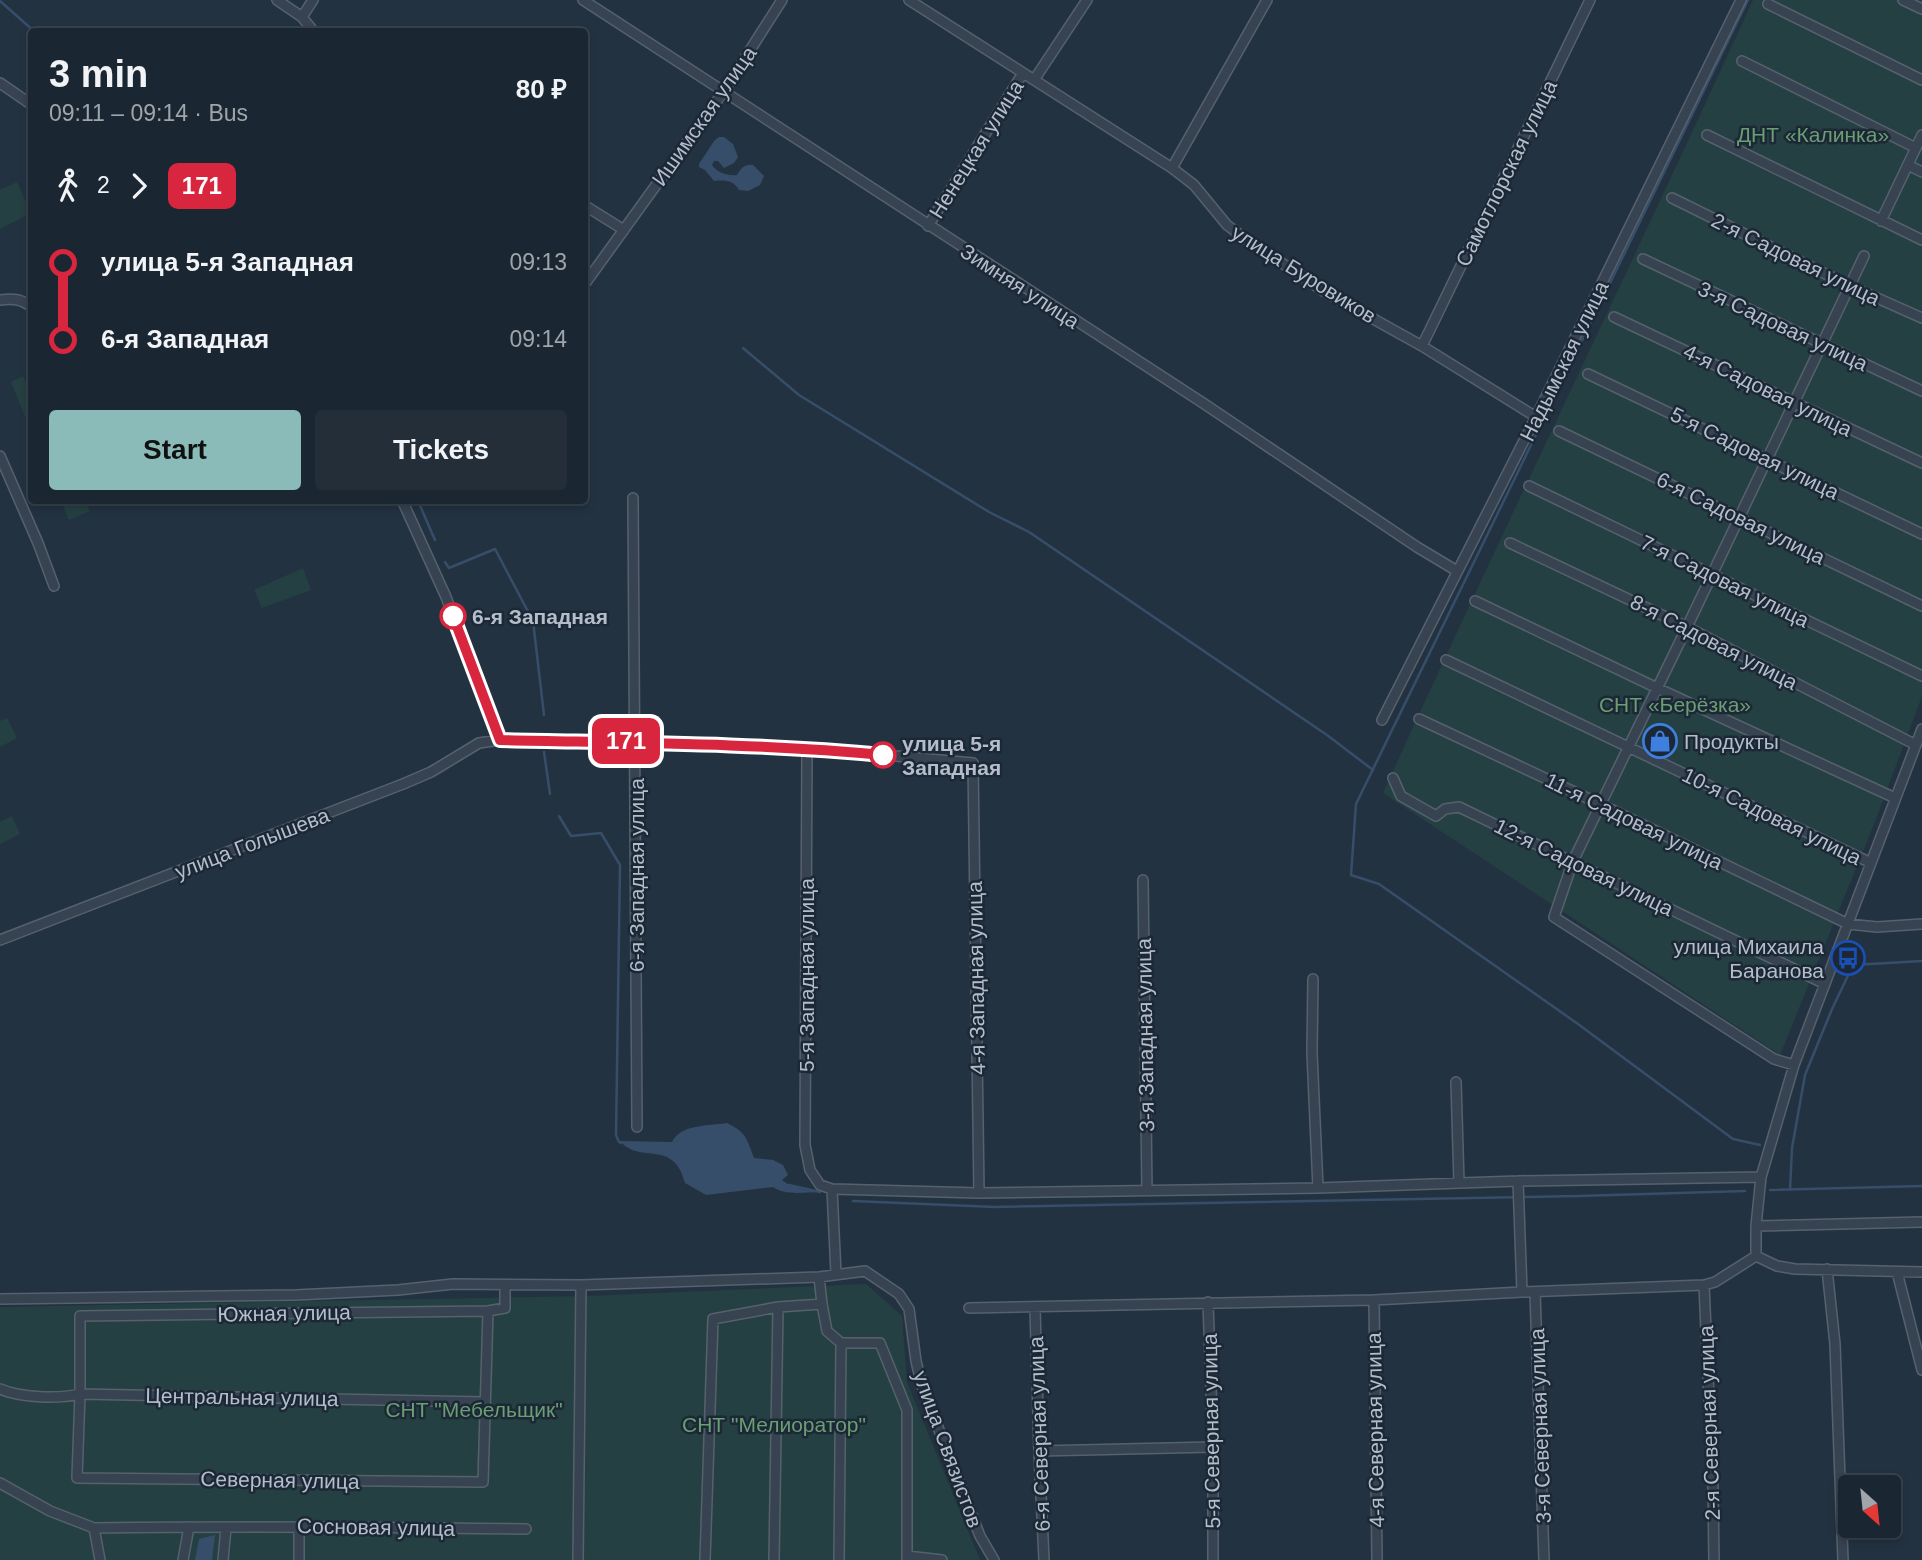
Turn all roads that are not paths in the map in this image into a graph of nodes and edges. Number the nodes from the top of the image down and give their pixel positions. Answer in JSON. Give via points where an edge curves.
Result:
{"nodes":[{"id":1,"x":277,"y":0,"type":"edge"},
{"id":2,"x":313,"y":0,"type":"edge"},
{"id":3,"x":583,"y":0,"type":"edge"},
{"id":4,"x":782,"y":0,"type":"edge"},
{"id":5,"x":909,"y":0,"type":"edge"},
{"id":6,"x":1087,"y":0,"type":"edge"},
{"id":7,"x":1267,"y":0,"type":"edge"},
{"id":8,"x":1590,"y":0,"type":"edge"},
{"id":9,"x":1741,"y":0,"type":"edge"},
{"id":10,"x":1903,"y":0,"type":"edge"},
{"id":11,"x":1768,"y":4,"type":"dead end"},
{"id":12,"x":1922,"y":9,"type":"edge"},
{"id":13,"x":302,"y":17,"type":"junction"},
{"id":14,"x":311,"y":28,"type":"edge"},
{"id":15,"x":1742,"y":61,"type":"dead end"},
{"id":16,"x":1023,"y":73,"type":"junction"},
{"id":17,"x":1034,"y":80,"type":"junction"},
{"id":18,"x":1922,"y":80,"type":"edge"},
{"id":19,"x":0,"y":83,"type":"edge"},
{"id":20,"x":724,"y":91,"type":"junction"},
{"id":21,"x":28,"y":102,"type":"edge"},
{"id":22,"x":1707,"y":135,"type":"dead end"},
{"id":23,"x":1922,"y":135,"type":"edge"},
{"id":24,"x":1916,"y":148,"type":"junction"},
{"id":25,"x":1908,"y":165,"type":"junction"},
{"id":26,"x":1172,"y":168,"type":"junction"},
{"id":27,"x":1922,"y":172,"type":"edge"},
{"id":28,"x":1672,"y":198,"type":"dead end"},
{"id":29,"x":588,"y":208,"type":"edge"},
{"id":30,"x":1881,"y":221,"type":"junction"},
{"id":31,"x":928,"y":226,"type":"junction"},
{"id":32,"x":624,"y":230,"type":"junction"},
{"id":33,"x":1922,"y":240,"type":"edge"},
{"id":34,"x":1864,"y":256,"type":"dead end"},
{"id":35,"x":1643,"y":259,"type":"dead end"},
{"id":36,"x":588,"y":280,"type":"edge"},
{"id":37,"x":1850,"y":286,"type":"junction"},
{"id":38,"x":0,"y":300,"type":"edge"},
{"id":39,"x":28,"y":304,"type":"edge"},
{"id":40,"x":1614,"y":317,"type":"dead end"},
{"id":41,"x":1922,"y":318,"type":"edge"},
{"id":42,"x":1822,"y":345,"type":"junction"},
{"id":43,"x":1422,"y":346,"type":"junction"},
{"id":44,"x":1588,"y":374,"type":"dead end"},
{"id":45,"x":1922,"y":391,"type":"edge"},
{"id":46,"x":1793,"y":403,"type":"junction"},
{"id":47,"x":1536,"y":417,"type":"junction"},
{"id":48,"x":1559,"y":431,"type":"dead end"},
{"id":49,"x":0,"y":456,"type":"edge"},
{"id":50,"x":1767,"y":459,"type":"junction"},
{"id":51,"x":1922,"y":463,"type":"edge"},
{"id":52,"x":1529,"y":486,"type":"dead end"},
{"id":53,"x":633,"y":498,"type":"dead end"},
{"id":54,"x":403,"y":504,"type":"edge"},
{"id":55,"x":1739,"y":516,"type":"junction"},
{"id":56,"x":1922,"y":534,"type":"edge"},
{"id":57,"x":1510,"y":543,"type":"dead end"},
{"id":58,"x":1457,"y":571,"type":"junction"},
{"id":59,"x":1711,"y":574,"type":"junction"},
{"id":60,"x":54,"y":586,"type":"dead end"},
{"id":61,"x":1475,"y":601,"type":"dead end"},
{"id":62,"x":1922,"y":606,"type":"edge"},
{"id":63,"x":1687,"y":627,"type":"junction"},
{"id":64,"x":1446,"y":660,"type":"dead end"},
{"id":65,"x":1922,"y":676,"type":"edge"},
{"id":66,"x":1657,"y":688,"type":"junction"},
{"id":67,"x":1382,"y":719,"type":"dead end"},
{"id":68,"x":1419,"y":719,"type":"dead end"},
{"id":69,"x":1922,"y":729,"type":"edge"},
{"id":70,"x":500,"y":740,"type":"junction"},
{"id":71,"x":635,"y":742,"type":"junction"},
{"id":72,"x":1916,"y":745,"type":"junction"},
{"id":73,"x":1628,"y":747,"type":"junction"},
{"id":74,"x":807,"y":748,"type":"junction"},
{"id":75,"x":973,"y":763,"type":"joint"},
{"id":76,"x":1393,"y":778,"type":"dead end"},
{"id":77,"x":1895,"y":798,"type":"junction"},
{"id":78,"x":1600,"y":804,"type":"junction"},
{"id":79,"x":1573,"y":861,"type":"junction"},
{"id":80,"x":1871,"y":863,"type":"junction"},
{"id":81,"x":1143,"y":880,"type":"dead end"},
{"id":82,"x":1848,"y":924,"type":"junction"},
{"id":83,"x":1922,"y":924,"type":"edge"},
{"id":84,"x":0,"y":940,"type":"edge"},
{"id":85,"x":1313,"y":979,"type":"dead end"},
{"id":86,"x":1825,"y":984,"type":"junction"},
{"id":87,"x":1794,"y":1065,"type":"junction"},
{"id":88,"x":1457,"y":1082,"type":"dead end"},
{"id":89,"x":637,"y":1126,"type":"dead end"},
{"id":90,"x":1761,"y":1177,"type":"junction"},
{"id":91,"x":1518,"y":1181,"type":"junction"},
{"id":92,"x":1459,"y":1183,"type":"junction"},
{"id":93,"x":1318,"y":1188,"type":"junction"},
{"id":94,"x":832,"y":1189,"type":"junction"},
{"id":95,"x":1147,"y":1191,"type":"junction"},
{"id":96,"x":979,"y":1193,"type":"junction"},
{"id":97,"x":1922,"y":1222,"type":"edge"},
{"id":98,"x":1756,"y":1226,"type":"junction"},
{"id":99,"x":1756,"y":1256,"type":"junction"},
{"id":100,"x":1827,"y":1269,"type":"junction"},
{"id":101,"x":1897,"y":1272,"type":"junction"},
{"id":102,"x":1922,"y":1272,"type":"edge"},
{"id":103,"x":836,"y":1274,"type":"junction"},
{"id":104,"x":819,"y":1278,"type":"junction"},
{"id":105,"x":505,"y":1285,"type":"junction"},
{"id":106,"x":581,"y":1285,"type":"junction"},
{"id":107,"x":1704,"y":1286,"type":"junction"},
{"id":108,"x":1522,"y":1292,"type":"junction"},
{"id":109,"x":1535,"y":1292,"type":"junction"},
{"id":110,"x":0,"y":1299,"type":"edge"},
{"id":111,"x":1374,"y":1300,"type":"junction"},
{"id":112,"x":1208,"y":1302,"type":"junction"},
{"id":113,"x":822,"y":1304,"type":"junction"},
{"id":114,"x":778,"y":1307,"type":"junction"},
{"id":115,"x":969,"y":1308,"type":"dead end"},
{"id":116,"x":1035,"y":1308,"type":"junction"},
{"id":117,"x":488,"y":1311,"type":"junction"},
{"id":118,"x":841,"y":1343,"type":"junction"},
{"id":119,"x":1922,"y":1370,"type":"edge"},
{"id":120,"x":0,"y":1389,"type":"edge"},
{"id":121,"x":80,"y":1394,"type":"junction"},
{"id":122,"x":484,"y":1402,"type":"junction"},
{"id":123,"x":1213,"y":1447,"type":"junction"},
{"id":124,"x":1039,"y":1451,"type":"junction"},
{"id":125,"x":0,"y":1483,"type":"edge"},
{"id":126,"x":299,"y":1526,"type":"junction"},
{"id":127,"x":189,"y":1527,"type":"junction"},
{"id":128,"x":94,"y":1528,"type":"junction"},
{"id":129,"x":226,"y":1528,"type":"junction"},
{"id":130,"x":526,"y":1529,"type":"dead end"},
{"id":131,"x":907,"y":1558,"type":"edge"},
{"id":132,"x":100,"y":1560,"type":"edge"},
{"id":133,"x":183,"y":1560,"type":"edge"},
{"id":134,"x":223,"y":1560,"type":"edge"},
{"id":135,"x":299,"y":1560,"type":"edge"},
{"id":136,"x":578,"y":1560,"type":"edge"},
{"id":137,"x":705,"y":1560,"type":"edge"},
{"id":138,"x":774,"y":1560,"type":"edge"},
{"id":139,"x":839,"y":1560,"type":"edge"},
{"id":140,"x":942,"y":1560,"type":"edge"},
{"id":141,"x":994,"y":1560,"type":"edge"},
{"id":142,"x":1044,"y":1560,"type":"edge"},
{"id":143,"x":1213,"y":1560,"type":"edge"},
{"id":144,"x":1377,"y":1560,"type":"edge"},
{"id":145,"x":1544,"y":1560,"type":"edge"},
{"id":146,"x":1714,"y":1560,"type":"edge"},
{"id":147,"x":1843,"y":1560,"type":"edge"}],
"edges":[{"from":1,"to":13,"type":"street"},
{"from":2,"to":13,"type":"street"},
{"from":3,"to":20,"type":"street","name":"Зимняя улица"},
{"from":4,"to":20,"type":"street","name":"Ишимская улица"},
{"from":5,"to":16,"type":"street","name":"улица Буровиков"},
{"from":6,"to":17,"type":"street","name":"Ненецкая улица"},
{"from":7,"to":26,"type":"street"},
{"from":8,"to":43,"type":"street","name":"Самотлорская улица"},
{"from":9,"to":47,"type":"street","name":"Надымская улица"},
{"from":10,"to":12,"type":"street"},
{"from":11,"to":18,"type":"street"},
{"from":13,"to":14,"type":"street"},
{"from":15,"to":24,"type":"street"},
{"from":16,"to":17,"type":"street","name":"улица Буровиков"},
{"from":16,"to":31,"type":"street","name":"Ненецкая улица"},
{"from":17,"to":26,"type":"street","name":"улица Буровиков"},
{"from":19,"to":21,"type":"street"},
{"from":20,"to":31,"type":"street","name":"Зимняя улица"},
{"from":20,"to":32,"type":"street","name":"Ишимская улица"},
{"from":22,"to":30,"type":"street"},
{"from":23,"to":24,"type":"street"},
{"from":24,"to":25,"type":"street"},
{"from":25,"to":27,"type":"street"},
{"from":25,"to":30,"type":"street"},
{"from":26,"to":43,"type":"street","name":"улица Буровиков","via":[[1243,237],[1325,292]]},
{"from":28,"to":37,"type":"street","name":"2-я Садовая улица"},
{"from":29,"to":32,"type":"street"},
{"from":30,"to":33,"type":"street"},
{"from":31,"to":58,"type":"street","name":"Зимняя улица"},
{"from":32,"to":36,"type":"street","name":"Ишимская улица"},
{"from":34,"to":37,"type":"street"},
{"from":35,"to":42,"type":"street","name":"3-я Садовая улица"},
{"from":37,"to":41,"type":"street","name":"2-я Садовая улица"},
{"from":37,"to":42,"type":"street"},
{"from":38,"to":39,"type":"street"},
{"from":40,"to":46,"type":"street","name":"4-я Садовая улица"},
{"from":42,"to":45,"type":"street","name":"3-я Садовая улица"},
{"from":42,"to":46,"type":"street"},
{"from":43,"to":47,"type":"street","name":"улица Буровиков"},
{"from":44,"to":50,"type":"street","name":"5-я Садовая улица"},
{"from":46,"to":50,"type":"street"},
{"from":46,"to":51,"type":"street","name":"4-я Садовая улица"},
{"from":47,"to":58,"type":"street","name":"Надымская улица"},
{"from":48,"to":55,"type":"street","name":"6-я Садовая улица"},
{"from":49,"to":60,"type":"street"},
{"from":50,"to":55,"type":"street"},
{"from":50,"to":56,"type":"street","name":"5-я Садовая улица"},
{"from":52,"to":59,"type":"street","name":"7-я Садовая улица"},
{"from":53,"to":71,"type":"street","name":"6-я Западная улица"},
{"from":54,"to":70,"type":"street","via":[[446,597]]},
{"from":55,"to":59,"type":"street"},
{"from":55,"to":62,"type":"street","name":"6-я Садовая улица"},
{"from":57,"to":63,"type":"street","name":"8-я Садовая улица"},
{"from":58,"to":67,"type":"street","name":"Надымская улица"},
{"from":59,"to":63,"type":"street"},
{"from":59,"to":65,"type":"street","name":"7-я Садовая улица"},
{"from":61,"to":66,"type":"street"},
{"from":63,"to":66,"type":"street"},
{"from":63,"to":72,"type":"street","name":"8-я Садовая улица"},
{"from":64,"to":73,"type":"street","name":"10-я Садовая улица"},
{"from":66,"to":73,"type":"street"},
{"from":66,"to":77,"type":"street"},
{"from":68,"to":78,"type":"street","name":"11-я Садовая улица"},
{"from":69,"to":72,"type":"street"},
{"from":70,"to":71,"type":"street","name":"улица Голышева"},
{"from":70,"to":84,"type":"street","name":"улица Голышева","via":[[479,743],[403,784]]},
{"from":71,"to":74,"type":"street","name":"улица Голышева"},
{"from":71,"to":89,"type":"street","name":"6-я Западная улица"},
{"from":72,"to":77,"type":"street"},
{"from":73,"to":78,"type":"street"},
{"from":73,"to":80,"type":"street","name":"10-я Садовая улица"},
{"from":74,"to":75,"type":"street","name":"улица Голышева"},
{"from":74,"to":94,"type":"street","name":"5-я Западная улица","via":[[805,1144],[810,1170],[820,1185]]},
{"from":75,"to":96,"type":"street","name":"4-я Западная улица"},
{"from":76,"to":79,"type":"street","name":"12-я Садовая улица","via":[[1401,796],[1436,816],[1459,807]]},
{"from":77,"to":80,"type":"street"},
{"from":78,"to":79,"type":"street"},
{"from":78,"to":82,"type":"street","name":"11-я Садовая улица"},
{"from":79,"to":86,"type":"street","name":"12-я Садовая улица"},
{"from":79,"to":87,"type":"street","via":[[1554,917],[1774,1059]]},
{"from":80,"to":82,"type":"street"},
{"from":81,"to":95,"type":"street","name":"3-я Западная улица"},
{"from":82,"to":83,"type":"street"},
{"from":82,"to":86,"type":"street"},
{"from":85,"to":93,"type":"street"},
{"from":86,"to":87,"type":"street"},
{"from":87,"to":90,"type":"street"},
{"from":88,"to":92,"type":"street"},
{"from":90,"to":91,"type":"street"},
{"from":90,"to":98,"type":"street"},
{"from":91,"to":92,"type":"street"},
{"from":91,"to":108,"type":"street"},
{"from":92,"to":93,"type":"street"},
{"from":93,"to":95,"type":"street"},
{"from":94,"to":96,"type":"street"},
{"from":94,"to":103,"type":"street"},
{"from":95,"to":96,"type":"street"},
{"from":97,"to":98,"type":"street"},
{"from":98,"to":99,"type":"street"},
{"from":99,"to":100,"type":"street","via":[[1777,1266]]},
{"from":99,"to":107,"type":"street"},
{"from":100,"to":101,"type":"street"},
{"from":100,"to":147,"type":"street","via":[[1835,1344]]},
{"from":101,"to":102,"type":"street"},
{"from":101,"to":119,"type":"street"},
{"from":103,"to":104,"type":"street"},
{"from":103,"to":141,"type":"street","name":"улица Связистов","via":[[865,1271],[899,1294],[909,1309],[922,1386],[980,1536]]},
{"from":104,"to":106,"type":"street"},
{"from":104,"to":113,"type":"street"},
{"from":105,"to":106,"type":"street"},
{"from":105,"to":110,"type":"street","via":[[296,1295]]},
{"from":105,"to":117,"type":"street","via":[[505,1308]]},
{"from":106,"to":136,"type":"street"},
{"from":107,"to":109,"type":"street"},
{"from":107,"to":146,"type":"street","name":"2-я Северная улица"},
{"from":108,"to":109,"type":"street"},
{"from":108,"to":111,"type":"street"},
{"from":109,"to":145,"type":"street","name":"3-я Северная улица"},
{"from":111,"to":112,"type":"street"},
{"from":111,"to":144,"type":"street","name":"4-я Северная улица"},
{"from":112,"to":116,"type":"street"},
{"from":112,"to":123,"type":"street","name":"5-я Северная улица"},
{"from":113,"to":114,"type":"street"},
{"from":113,"to":118,"type":"street","via":[[827,1331]]},
{"from":114,"to":137,"type":"street","via":[[713,1319]]},
{"from":114,"to":138,"type":"street"},
{"from":115,"to":116,"type":"street"},
{"from":116,"to":124,"type":"street","name":"6-я Северная улица"},
{"from":117,"to":121,"type":"street","name":"Южная улица","via":[[80,1315]]},
{"from":117,"to":122,"type":"street"},
{"from":118,"to":131,"type":"street","via":[[880,1343],[907,1410]]},
{"from":118,"to":139,"type":"street"},
{"from":120,"to":121,"type":"street","name":"Центральная улица","via":[[14,1394]]},
{"from":121,"to":122,"type":"street","name":"Центральная улица"},
{"from":121,"to":122,"type":"street","name":"Северная улица","via":[[77,1478],[483,1482]]},
{"from":123,"to":124,"type":"street"},
{"from":123,"to":143,"type":"street","name":"5-я Северная улица"},
{"from":124,"to":142,"type":"street","name":"6-я Северная улица"},
{"from":125,"to":128,"type":"street","via":[[50,1511]]},
{"from":126,"to":129,"type":"street","name":"Сосновая улица"},
{"from":126,"to":130,"type":"street","name":"Сосновая улица"},
{"from":126,"to":135,"type":"street"},
{"from":127,"to":128,"type":"street","name":"Сосновая улица"},
{"from":127,"to":129,"type":"street","name":"Сосновая улица"},
{"from":127,"to":133,"type":"street"},
{"from":128,"to":132,"type":"street"},
{"from":129,"to":134,"type":"street"},
{"from":131,"to":140,"type":"street"}]}
